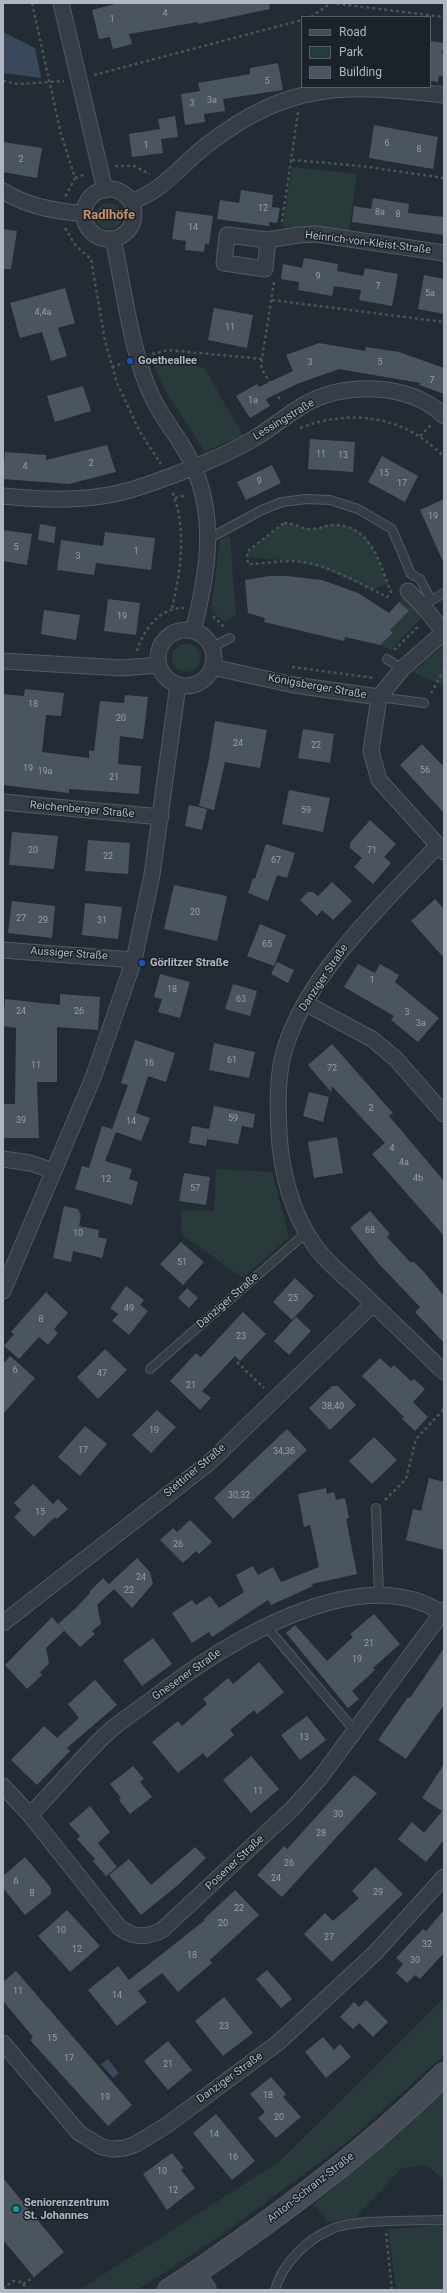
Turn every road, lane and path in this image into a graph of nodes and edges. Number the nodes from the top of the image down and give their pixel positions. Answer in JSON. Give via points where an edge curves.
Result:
{"nodes":[{"id":1,"x":32,"y":3,"type":"edge"},
{"id":2,"x":61,"y":3,"type":"edge"},
{"id":3,"x":331,"y":3,"type":"edge"},
{"id":4,"x":312,"y":16,"type":"edge"},
{"id":5,"x":444,"y":17,"type":"edge"},
{"id":6,"x":301,"y":20,"type":"edge"},
{"id":7,"x":108,"y":71,"type":"dead end"},
{"id":8,"x":3,"y":81,"type":"edge"},
{"id":9,"x":18,"y":84,"type":"dead end"},
{"id":10,"x":444,"y":95,"type":"edge"},
{"id":11,"x":292,"y":160,"type":"dead end"},
{"id":12,"x":100,"y":170,"type":"junction"},
{"id":13,"x":74,"y":178,"type":"junction"},
{"id":14,"x":444,"y":178,"type":"edge"},
{"id":15,"x":163,"y":185,"type":"junction"},
{"id":16,"x":105,"y":190,"type":"junction"},
{"id":17,"x":3,"y":191,"type":"edge"},
{"id":18,"x":131,"y":202,"type":"junction"},
{"id":19,"x":63,"y":212,"type":"junction"},
{"id":20,"x":84,"y":214,"type":"junction"},
{"id":21,"x":113,"y":239,"type":"junction"},
{"id":22,"x":268,"y":240,"type":"dead end"},
{"id":23,"x":444,"y":252,"type":"edge"},
{"id":24,"x":272,"y":300,"type":"dead end"},
{"id":25,"x":444,"y":322,"type":"edge"},
{"id":26,"x":139,"y":358,"type":"junction"},
{"id":27,"x":262,"y":359,"type":"dead end"},
{"id":28,"x":112,"y":367,"type":"junction"},
{"id":29,"x":444,"y":416,"type":"edge"},
{"id":30,"x":298,"y":429,"type":"dead end"},
{"id":31,"x":444,"y":457,"type":"edge"},
{"id":32,"x":194,"y":467,"type":"junction"},
{"id":33,"x":167,"y":477,"type":"junction"},
{"id":34,"x":202,"y":490,"type":"junction"},
{"id":35,"x":3,"y":496,"type":"edge"},
{"id":36,"x":175,"y":498,"type":"junction"},
{"id":37,"x":208,"y":539,"type":"junction"},
{"id":38,"x":388,"y":584,"type":"joint"},
{"id":39,"x":408,"y":591,"type":"dead end"},
{"id":40,"x":444,"y":593,"type":"edge"},
{"id":41,"x":172,"y":608,"type":"junction"},
{"id":42,"x":429,"y":608,"type":"junction"},
{"id":43,"x":199,"y":610,"type":"junction"},
{"id":44,"x":193,"y":631,"type":"junction"},
{"id":45,"x":444,"y":632,"type":"edge"},
{"id":46,"x":230,"y":638,"type":"joint"},
{"id":47,"x":212,"y":647,"type":"junction"},
{"id":48,"x":387,"y":659,"type":"junction"},
{"id":49,"x":3,"y":661,"type":"edge"},
{"id":50,"x":159,"y":666,"type":"junction"},
{"id":51,"x":212,"y":667,"type":"junction"},
{"id":52,"x":138,"y":668,"type":"junction"},
{"id":53,"x":402,"y":669,"type":"junction"},
{"id":54,"x":444,"y":670,"type":"edge"},
{"id":55,"x":374,"y":678,"type":"dead end"},
{"id":56,"x":178,"y":685,"type":"junction"},
{"id":57,"x":379,"y":697,"type":"junction"},
{"id":58,"x":424,"y":704,"type":"joint"},
{"id":59,"x":3,"y":802,"type":"edge"},
{"id":60,"x":161,"y":817,"type":"junction"},
{"id":61,"x":441,"y":848,"type":"edge"},
{"id":62,"x":3,"y":950,"type":"edge"},
{"id":63,"x":134,"y":960,"type":"junction"},
{"id":64,"x":305,"y":1004,"type":"junction"},
{"id":65,"x":444,"y":1114,"type":"edge"},
{"id":66,"x":3,"y":1159,"type":"edge"},
{"id":67,"x":54,"y":1170,"type":"junction"},
{"id":68,"x":306,"y":1233,"type":"junction"},
{"id":69,"x":3,"y":1291,"type":"edge"},
{"id":70,"x":373,"y":1304,"type":"junction"},
{"id":71,"x":237,"y":1362,"type":"dead end"},
{"id":72,"x":150,"y":1369,"type":"dead end"},
{"id":73,"x":444,"y":1372,"type":"edge"},
{"id":74,"x":275,"y":1398,"type":"junction"},
{"id":75,"x":444,"y":1409,"type":"edge"},
{"id":76,"x":376,"y":1508,"type":"joint"},
{"id":77,"x":379,"y":1596,"type":"junction"},
{"id":78,"x":443,"y":1612,"type":"edge"},
{"id":79,"x":3,"y":1622,"type":"edge"},
{"id":80,"x":266,"y":1626,"type":"junction"},
{"id":81,"x":355,"y":1732,"type":"junction"},
{"id":82,"x":3,"y":1786,"type":"edge"},
{"id":83,"x":30,"y":1815,"type":"junction"},
{"id":84,"x":444,"y":1877,"type":"edge"},
{"id":85,"x":3,"y":2043,"type":"edge"},
{"id":86,"x":444,"y":2074,"type":"edge"},
{"id":87,"x":444,"y":2220,"type":"edge"},
{"id":88,"x":385,"y":2223,"type":"junction"},
{"id":89,"x":34,"y":2277,"type":"dead end"},
{"id":90,"x":200,"y":2282,"type":"edge"},
{"id":91,"x":23,"y":2284,"type":"junction"},
{"id":92,"x":3,"y":2289,"type":"edge"},
{"id":93,"x":28,"y":2290,"type":"edge"},
{"id":94,"x":169,"y":2290,"type":"edge"},
{"id":95,"x":275,"y":2290,"type":"edge"},
{"id":96,"x":392,"y":2290,"type":"edge"}],
"edges":[{"from":1,"to":13,"type":"path","via":[[61,134]]},
{"from":2,"to":12,"type":"street"},
{"from":3,"to":4,"type":"path"},
{"from":3,"to":5,"type":"path"},
{"from":6,"to":7,"type":"path"},
{"from":8,"to":9,"type":"path"},
{"from":10,"to":15,"type":"street","via":[[368,88],[324,90],[301,95],[250,115],[203,148]]},
{"from":11,"to":14,"type":"path","via":[[361,166]]},
{"from":12,"to":13,"type":"path"},
{"from":12,"to":15,"type":"path","via":[[122,165],[134,166]]},
{"from":12,"to":16,"type":"street"},
{"from":13,"to":19,"type":"path","via":[[65,196]]},
{"from":15,"to":18,"type":"street"},
{"from":16,"to":18,"type":"street","via":[[119,192]]},
{"from":16,"to":20,"type":"street","via":[[92,197]]},
{"from":17,"to":19,"type":"street","via":[[30,205]]},
{"from":18,"to":21,"type":"street","via":[[134,218],[132,225],[121,237]]},
{"from":19,"to":20,"type":"street"},
{"from":19,"to":28,"type":"path","via":[[69,237],[91,260],[104,341]]},
{"from":20,"to":21,"type":"street","via":[[91,231],[101,237]]},
{"from":21,"to":26,"type":"street"},
{"from":22,"to":23,"type":"street","name":"Heinrich-von-Kleist-Straße","via":[[316,234]]},
{"from":24,"to":25,"type":"path"},
{"from":26,"to":27,"type":"path","via":[[168,350]]},
{"from":26,"to":28,"type":"path"},
{"from":26,"to":32,"type":"street","via":[[152,397]]},
{"from":28,"to":33,"type":"path","via":[[123,398],[140,432]]},
{"from":29,"to":32,"type":"street","name":"Lessingstraße","via":[[427,404],[394,392],[360,388],[343,391],[308,402],[255,438]]},
{"from":30,"to":31,"type":"path","via":[[312,423],[345,416],[374,419],[399,426],[420,436]]},
{"from":32,"to":33,"type":"street","name":"Lessingstraße"},
{"from":32,"to":34,"type":"street"},
{"from":33,"to":35,"type":"street","name":"Lessingstraße","via":[[123,492],[89,498],[50,500]]},
{"from":33,"to":36,"type":"path"},
{"from":34,"to":36,"type":"path"},
{"from":34,"to":37,"type":"street"},
{"from":36,"to":41,"type":"path","via":[[181,551],[180,571]]},
{"from":37,"to":42,"type":"lane","via":[[282,502],[330,500],[358,509],[392,529],[411,574],[420,580]]},
{"from":37,"to":43,"type":"street","via":[[207,565]]},
{"from":38,"to":38,"type":"path","via":[[378,556],[370,544],[360,533],[345,526],[332,525],[308,529],[284,523],[247,553],[248,564],[292,561],[306,563],[387,597],[391,592]]},
{"from":39,"to":42,"type":"street","name":"Königsberger Straße"},
{"from":40,"to":42,"type":"lane"},
{"from":41,"to":43,"type":"path"},
{"from":41,"to":52,"type":"path","via":[[147,628],[136,653]]},
{"from":42,"to":45,"type":"street","name":"Königsberger Straße"},
{"from":42,"to":48,"type":"path"},
{"from":43,"to":44,"type":"street"},
{"from":43,"to":46,"type":"path","via":[[218,620]]},
{"from":44,"to":47,"type":"street","via":[[204,637]]},
{"from":44,"to":50,"type":"street","via":[[181,630],[165,639],[159,650]]},
{"from":45,"to":53,"type":"street","name":"Königsberger Straße"},
{"from":46,"to":47,"type":"lane"},
{"from":47,"to":51,"type":"street"},
{"from":48,"to":53,"type":"lane"},
{"from":48,"to":55,"type":"path"},
{"from":49,"to":52,"type":"street"},
{"from":50,"to":52,"type":"street"},
{"from":50,"to":56,"type":"street","via":[[167,679]]},
{"from":51,"to":56,"type":"street","via":[[208,675],[195,685]]},
{"from":51,"to":57,"type":"street","name":"Königsberger Straße","via":[[294,685]]},
{"from":53,"to":57,"type":"street","name":"Königsberger Straße"},
{"from":54,"to":58,"type":"path"},
{"from":56,"to":60,"type":"street"},
{"from":57,"to":58,"type":"lane"},
{"from":57,"to":61,"type":"street","via":[[371,752],[375,771],[386,788]]},
{"from":59,"to":60,"type":"street","name":"Reichenberger Straße"},
{"from":60,"to":63,"type":"street"},
{"from":61,"to":64,"type":"street","name":"Danziger Straße","via":[[341,951]]},
{"from":62,"to":63,"type":"street","name":"Aussiger Straße"},
{"from":63,"to":67,"type":"street","via":[[93,1078]]},
{"from":64,"to":65,"type":"street","via":[[372,1039],[396,1059]]},
{"from":64,"to":68,"type":"street","name":"Danziger Straße","via":[[282,1059],[278,1085],[278,1113],[280,1150],[287,1186]]},
{"from":66,"to":67,"type":"street"},
{"from":67,"to":69,"type":"street"},
{"from":68,"to":70,"type":"street","name":"Danziger Straße","via":[[326,1260]]},
{"from":68,"to":72,"type":"lane","name":"Danziger Straße"},
{"from":70,"to":73,"type":"street","name":"Danziger Straße"},
{"from":70,"to":74,"type":"street","name":"Stettiner Straße"},
{"from":71,"to":74,"type":"path"},
{"from":74,"to":79,"type":"street","name":"Stettiner Straße","via":[[204,1466]]},
{"from":75,"to":76,"type":"path","via":[[416,1439],[406,1479]]},
{"from":76,"to":77,"type":"lane"},
{"from":77,"to":78,"type":"street","name":"Gnesener Straße","via":[[412,1598]]},
{"from":77,"to":80,"type":"street","name":"Gnesener Straße","via":[[360,1596],[320,1605]]},
{"from":78,"to":81,"type":"street","name":"Posener Straße"},
{"from":80,"to":81,"type":"lane"},
{"from":80,"to":83,"type":"street","name":"Gnesener Straße","via":[[185,1673],[126,1718],[104,1737]]},
{"from":81,"to":83,"type":"street","name":"Posener Straße","via":[[320,1778],[292,1809],[162,1930],[151,1936],[128,1934],[119,1927]]},
{"from":82,"to":83,"type":"street","name":"Posener Straße"},
{"from":84,"to":85,"type":"street","name":"Danziger Straße","via":[[375,1953],[279,2042],[167,2125],[136,2144],[114,2149],[102,2147],[79,2133]]},
{"from":86,"to":90,"type":"main road","name":"Anton-Schranz-Straße","via":[[400,2117]]},
{"from":87,"to":88,"type":"lane"},
{"from":88,"to":95,"type":"lane","via":[[342,2226],[324,2233],[292,2259]]},
{"from":88,"to":96,"type":"path"},
{"from":89,"to":91,"type":"path"},
{"from":90,"to":94,"type":"main road","name":"Anton-Schranz-Straße"},
{"from":91,"to":92,"type":"path","via":[[13,2281]]},
{"from":91,"to":93,"type":"path"}]}
